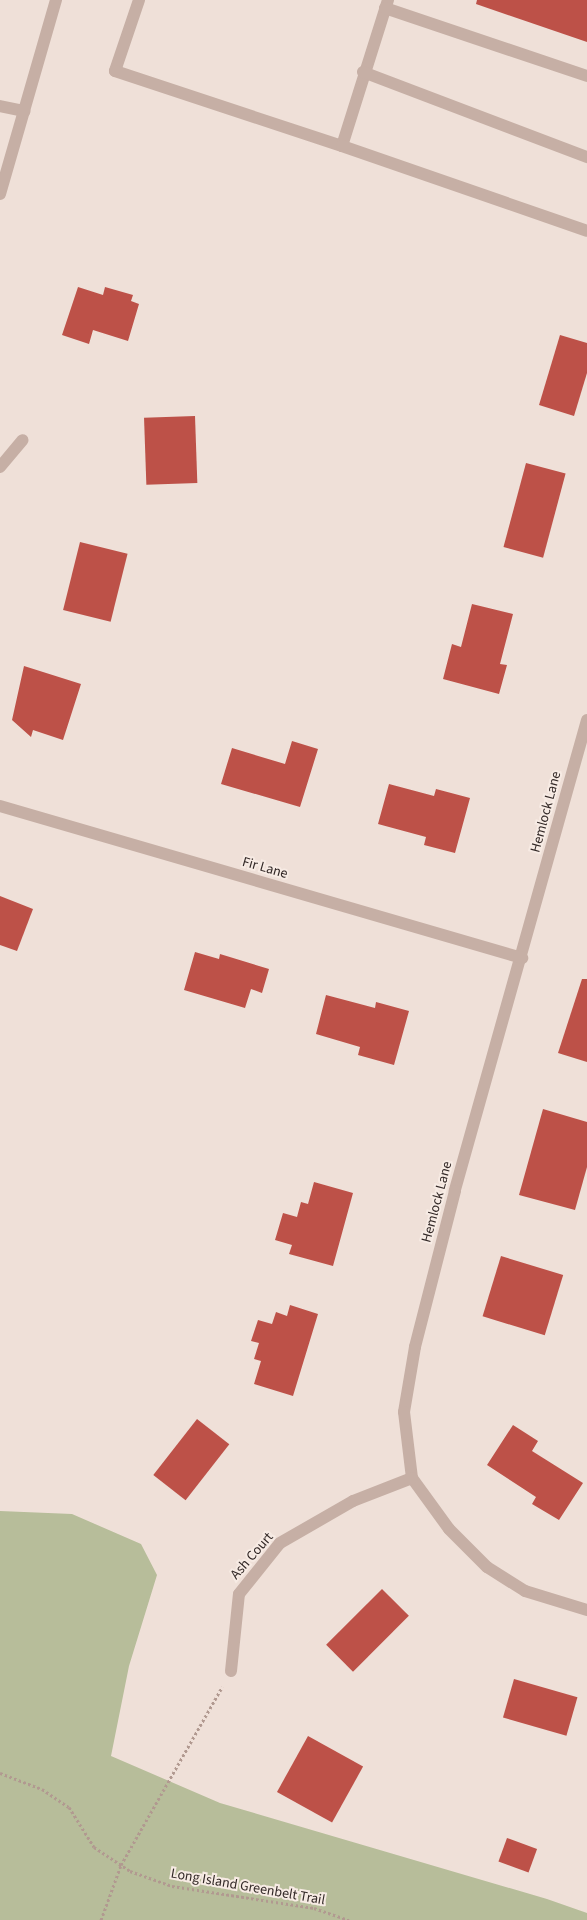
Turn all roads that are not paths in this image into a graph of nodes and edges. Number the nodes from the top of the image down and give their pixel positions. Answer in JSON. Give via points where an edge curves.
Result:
{"nodes":[{"id":1,"x":56,"y":0,"type":"edge"},
{"id":2,"x":139,"y":0,"type":"edge"},
{"id":3,"x":386,"y":4,"type":"edge"},
{"id":4,"x":363,"y":72,"type":"junction"},
{"id":5,"x":587,"y":76,"type":"edge"},
{"id":6,"x":0,"y":106,"type":"edge"},
{"id":7,"x":24,"y":111,"type":"junction"},
{"id":8,"x":342,"y":146,"type":"junction"},
{"id":9,"x":587,"y":156,"type":"edge"},
{"id":10,"x":0,"y":194,"type":"edge"},
{"id":11,"x":587,"y":230,"type":"edge"},
{"id":12,"x":23,"y":440,"type":"dead end"},
{"id":13,"x":0,"y":467,"type":"edge"},
{"id":14,"x":587,"y":720,"type":"edge"},
{"id":15,"x":0,"y":806,"type":"edge"},
{"id":16,"x":522,"y":958,"type":"junction"},
{"id":17,"x":412,"y":1478,"type":"junction"},
{"id":18,"x":587,"y":1610,"type":"edge"},
{"id":19,"x":231,"y":1671,"type":"road end"}],
"edges":[{"from":1,"to":7,"type":"street"},
{"from":2,"to":8,"type":"street","via":[[114,71]]},
{"from":3,"to":4,"type":"street"},
{"from":3,"to":5,"type":"street"},
{"from":4,"to":8,"type":"street"},
{"from":4,"to":9,"type":"street"},
{"from":6,"to":7,"type":"street"},
{"from":7,"to":10,"type":"street"},
{"from":8,"to":11,"type":"street"},
{"from":12,"to":13,"type":"street"},
{"from":14,"to":16,"type":"street","name":"Hemlock Lane"},
{"from":15,"to":16,"type":"street","name":"Fir Lane"},
{"from":16,"to":17,"type":"street","name":"Hemlock Lane","via":[[415,1346],[404,1412]]},
{"from":17,"to":18,"type":"street","name":"Hemlock Lane","via":[[449,1529],[487,1567],[525,1591]]},
{"from":17,"to":19,"type":"street","name":"Ash Court","via":[[353,1501],[280,1543],[239,1594]]}]}
